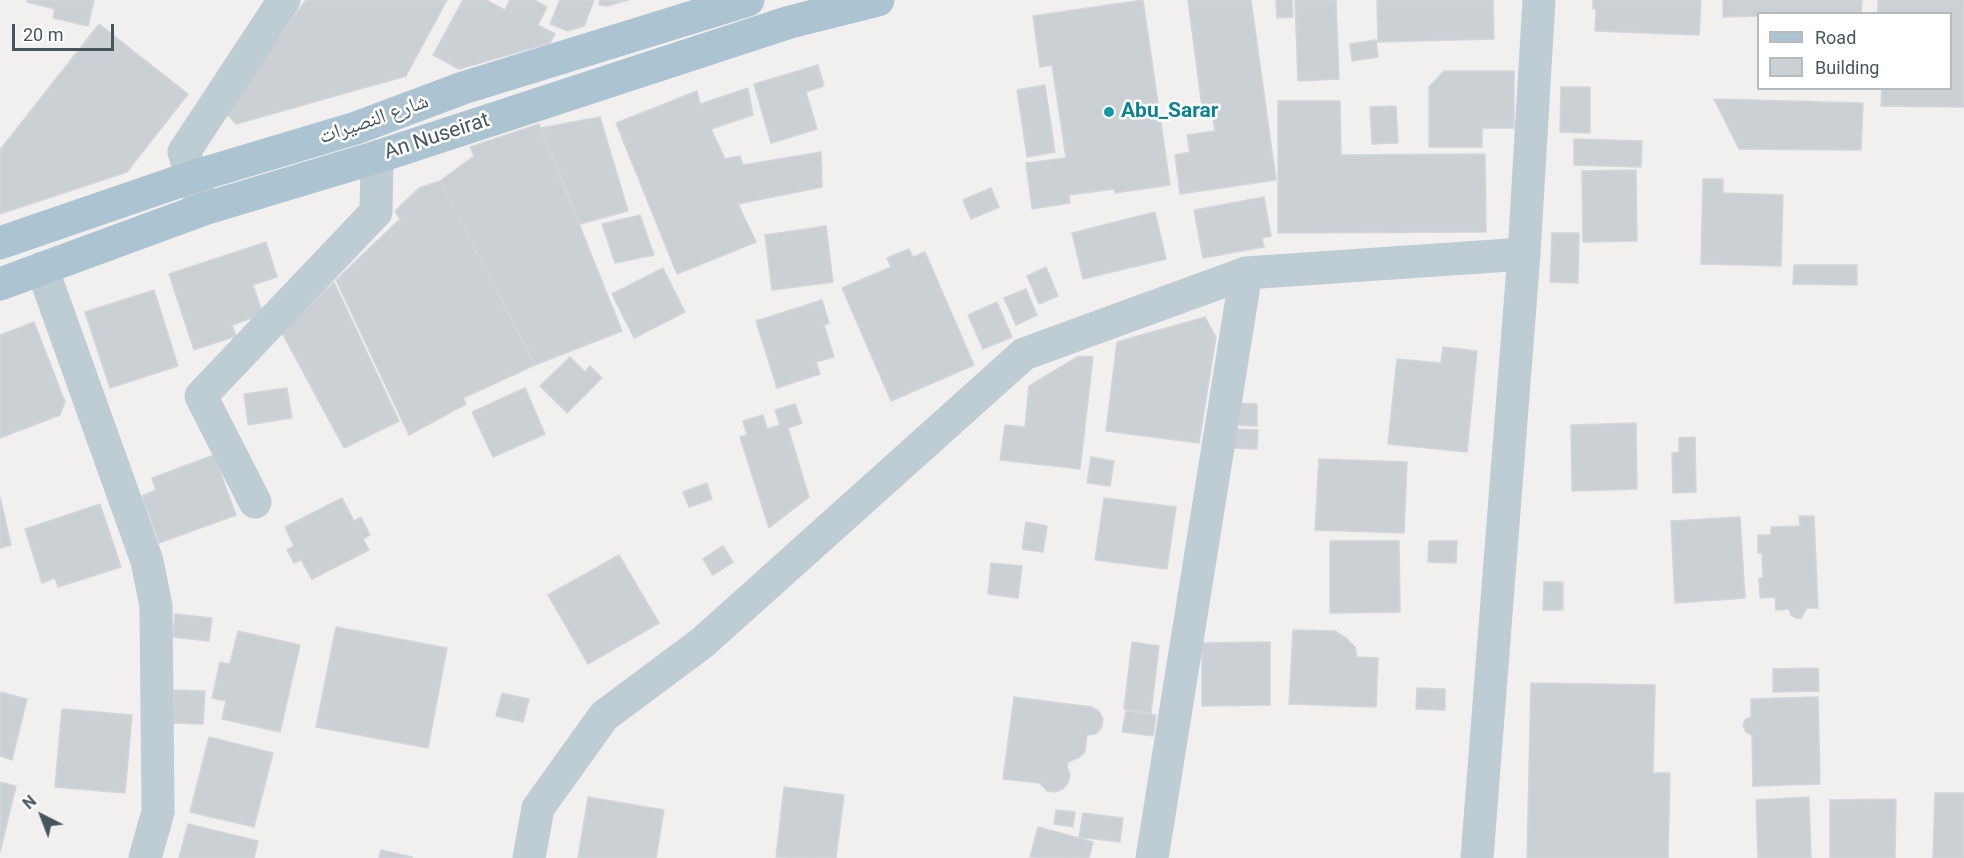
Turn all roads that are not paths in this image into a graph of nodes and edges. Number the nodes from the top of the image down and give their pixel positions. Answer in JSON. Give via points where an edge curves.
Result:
{"nodes":[{"id":1,"x":284,"y":0,"type":"edge"},
{"id":2,"x":748,"y":0,"type":"edge"},
{"id":3,"x":878,"y":0,"type":"edge"},
{"id":4,"x":1539,"y":0,"type":"edge"},
{"id":5,"x":377,"y":158,"type":"junction"},
{"id":6,"x":192,"y":177,"type":"junction"},
{"id":7,"x":204,"y":209,"type":"junction"},
{"id":8,"x":0,"y":243,"type":"edge"},
{"id":9,"x":1524,"y":254,"type":"junction"},
{"id":10,"x":42,"y":268,"type":"junction"},
{"id":11,"x":1246,"y":273,"type":"junction"},
{"id":12,"x":0,"y":284,"type":"edge"},
{"id":13,"x":255,"y":502,"type":"dead end"},
{"id":14,"x":145,"y":858,"type":"edge"},
{"id":15,"x":529,"y":858,"type":"edge"},
{"id":16,"x":1152,"y":858,"type":"edge"},
{"id":17,"x":1477,"y":858,"type":"edge"}],
"edges":[{"from":1,"to":6,"type":"street","via":[[184,152]]},
{"from":2,"to":6,"type":"main road","name":"شارع النصيرات","via":[[464,88],[356,128]]},
{"from":3,"to":5,"type":"main road","name":"An Nuseirat","via":[[790,22]]},
{"from":4,"to":9,"type":"street"},
{"from":5,"to":7,"type":"main road","name":"An Nuseirat"},
{"from":5,"to":13,"type":"street","via":[[376,212],[201,396]]},
{"from":6,"to":7,"type":"street"},
{"from":6,"to":8,"type":"main road","name":"شارع النصيرات"},
{"from":7,"to":10,"type":"main road","name":"An Nuseirat"},
{"from":9,"to":11,"type":"street"},
{"from":9,"to":17,"type":"street"},
{"from":10,"to":12,"type":"main road","name":"An Nuseirat"},
{"from":10,"to":14,"type":"street","via":[[147,561],[156,606],[158,812]]},
{"from":11,"to":15,"type":"street","via":[[1024,354],[702,643],[604,716],[538,808]]},
{"from":11,"to":16,"type":"street"}]}
